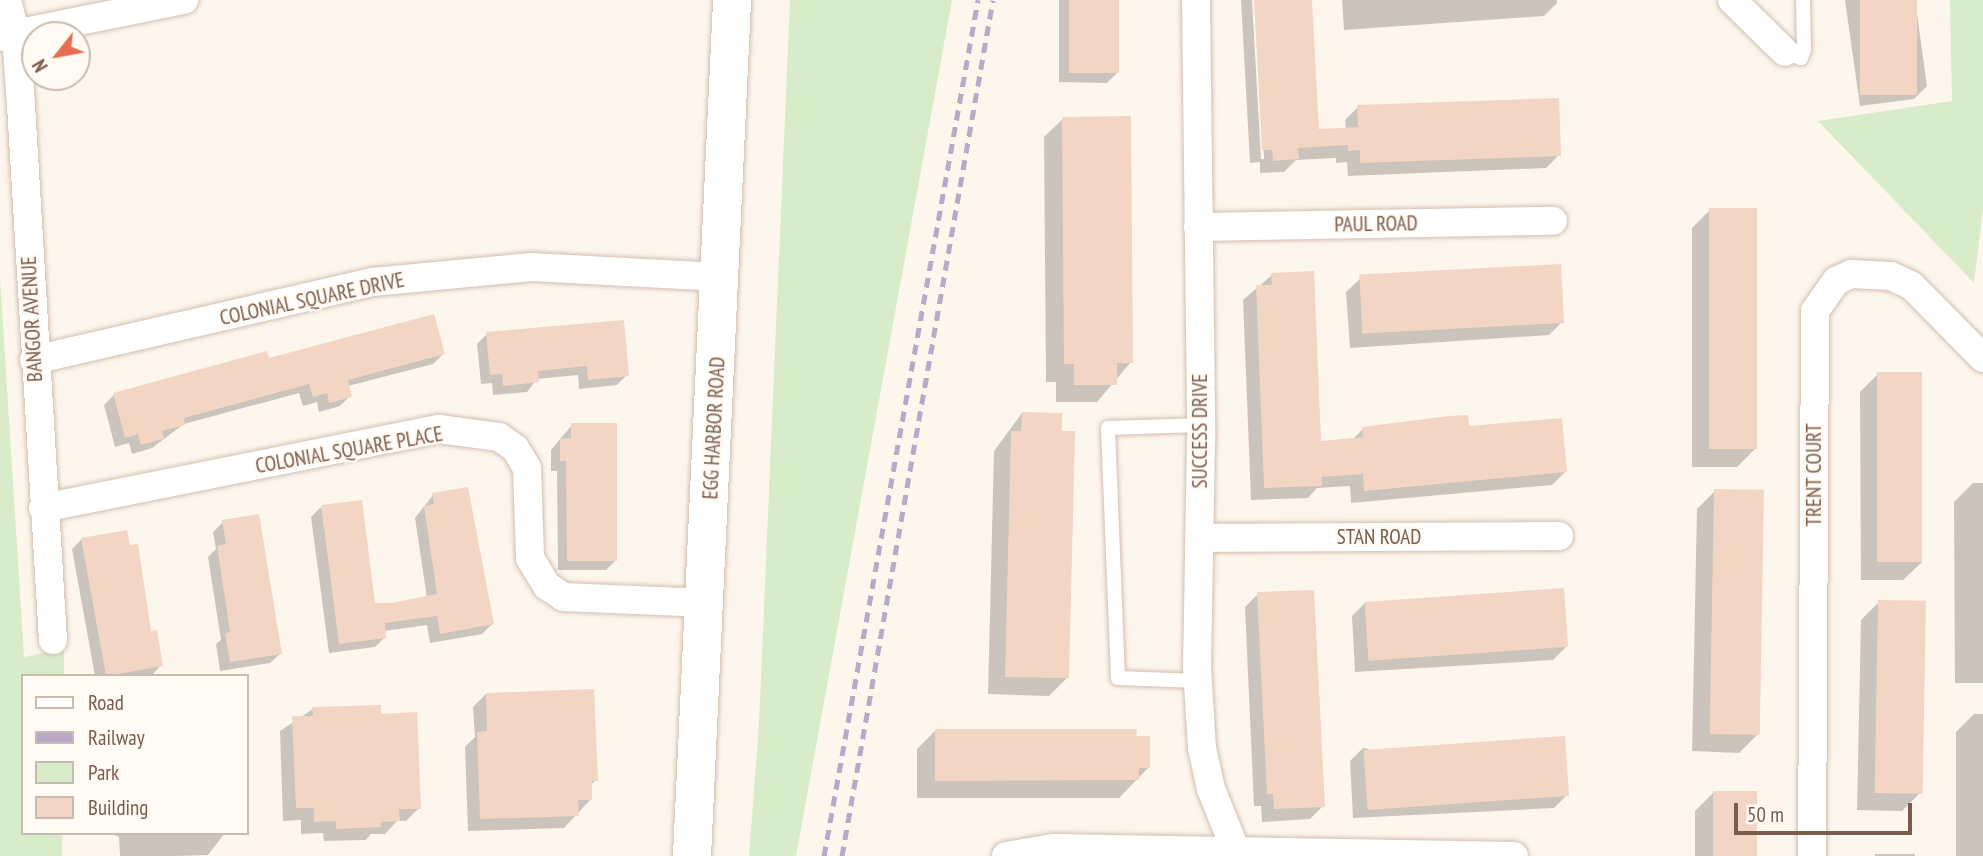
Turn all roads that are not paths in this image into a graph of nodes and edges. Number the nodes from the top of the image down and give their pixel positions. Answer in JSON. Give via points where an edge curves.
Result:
{"nodes":[{"id":1,"x":7,"y":0,"type":"edge"},
{"id":2,"x":184,"y":0,"type":"edge"},
{"id":3,"x":732,"y":0,"type":"edge"},
{"id":4,"x":1196,"y":0,"type":"edge"},
{"id":5,"x":1732,"y":0,"type":"edge"},
{"id":6,"x":1803,"y":0,"type":"edge"},
{"id":7,"x":8,"y":36,"type":"edge"},
{"id":8,"x":1786,"y":52,"type":"joint"},
{"id":9,"x":1553,"y":221,"type":"dead end"},
{"id":10,"x":1198,"y":227,"type":"junction"},
{"id":11,"x":721,"y":277,"type":"junction"},
{"id":12,"x":1983,"y":358,"type":"edge"},
{"id":13,"x":34,"y":360,"type":"junction"},
{"id":14,"x":1201,"y":425,"type":"junction"},
{"id":15,"x":43,"y":508,"type":"junction"},
{"id":16,"x":1559,"y":536,"type":"dead end"},
{"id":17,"x":1199,"y":538,"type":"junction"},
{"id":18,"x":706,"y":603,"type":"junction"},
{"id":19,"x":53,"y":640,"type":"dead end"},
{"id":20,"x":1198,"y":681,"type":"junction"},
{"id":21,"x":1235,"y":853,"type":"edge"},
{"id":22,"x":692,"y":856,"type":"edge"},
{"id":23,"x":1006,"y":856,"type":"edge"},
{"id":24,"x":1514,"y":856,"type":"edge"},
{"id":25,"x":1812,"y":856,"type":"edge"}],
"edges":[{"from":1,"to":7,"type":"street","name":"BANGOR AVENUE"},
{"from":2,"to":7,"type":"street"},
{"from":3,"to":11,"type":"street","name":"EGG HARBOR ROAD"},
{"from":4,"to":10,"type":"street","name":"SUCCESS DRIVE"},
{"from":5,"to":8,"type":"street"},
{"from":6,"to":8,"type":"lane","via":[[1804,50],[1801,58]]},
{"from":7,"to":13,"type":"street","name":"BANGOR AVENUE"},
{"from":9,"to":10,"type":"street","name":"PAUL ROAD"},
{"from":10,"to":14,"type":"street","name":"SUCCESS DRIVE"},
{"from":11,"to":13,"type":"street","name":"COLONIAL SQUARE DRIVE","via":[[531,267],[373,282]]},
{"from":11,"to":18,"type":"street","name":"EGG HARBOR ROAD"},
{"from":12,"to":25,"type":"street","name":"TRENT COURT","via":[[1912,286],[1891,276],[1843,277],[1815,311]]},
{"from":13,"to":15,"type":"street","name":"BANGOR AVENUE"},
{"from":14,"to":17,"type":"street","name":"SUCCESS DRIVE"},
{"from":14,"to":20,"type":"lane","via":[[1108,428],[1118,678]]},
{"from":15,"to":18,"type":"street","name":"COLONIAL SQUARE PLACE","via":[[439,429],[499,437],[515,448],[527,468],[530,558],[547,586],[564,597]]},
{"from":15,"to":19,"type":"street","name":"BANGOR AVENUE"},
{"from":16,"to":17,"type":"street","name":"STAN ROAD"},
{"from":17,"to":20,"type":"street","name":"SUCCESS DRIVE"},
{"from":18,"to":22,"type":"street","name":"EGG HARBOR ROAD"},
{"from":20,"to":21,"type":"street","name":"SUCCESS DRIVE","via":[[1202,748]]},
{"from":21,"to":23,"type":"street","via":[[1054,848]]},
{"from":21,"to":24,"type":"street"}]}
